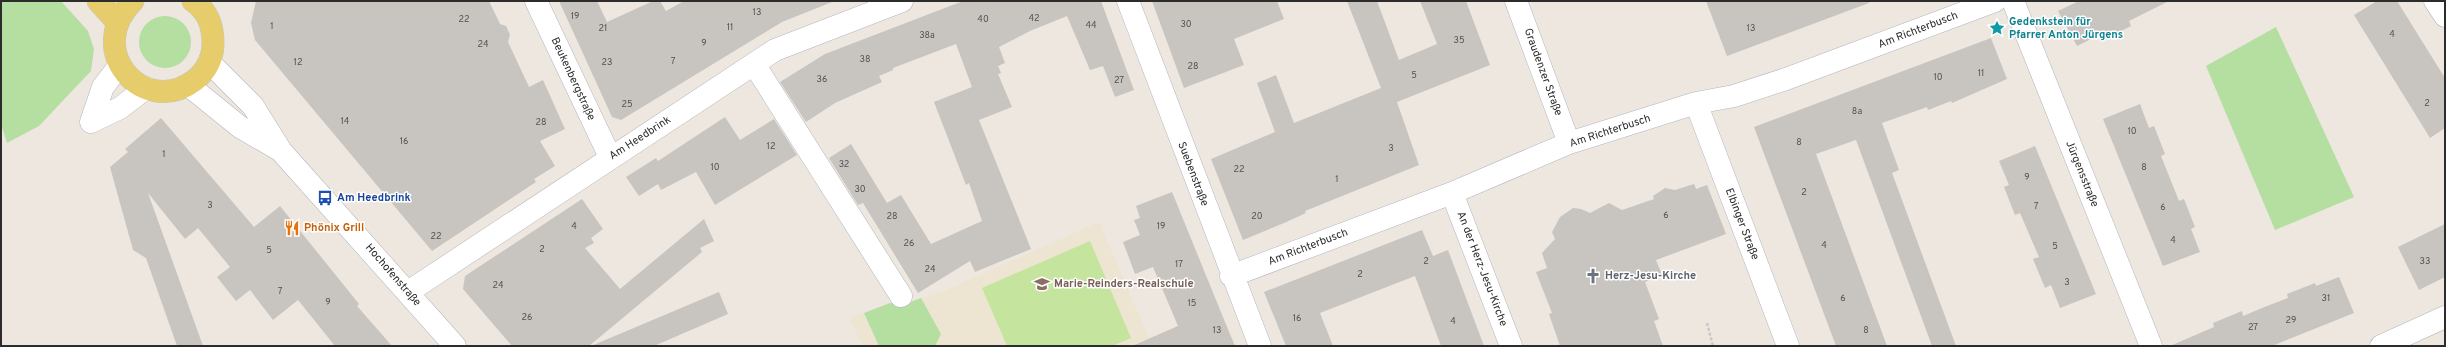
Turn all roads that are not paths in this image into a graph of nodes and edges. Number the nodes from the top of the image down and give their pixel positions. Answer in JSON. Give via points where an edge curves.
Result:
{"nodes":[{"id":1,"x":98,"y":1,"type":"edge"},
{"id":2,"x":133,"y":1,"type":"edge"},
{"id":3,"x":536,"y":1,"type":"edge"},
{"id":4,"x":902,"y":1,"type":"edge"},
{"id":5,"x":1128,"y":1,"type":"edge"},
{"id":6,"x":1516,"y":1,"type":"edge"},
{"id":7,"x":1994,"y":1,"type":"edge"},
{"id":8,"x":2013,"y":1,"type":"edge"},
{"id":9,"x":2435,"y":1,"type":"edge"},
{"id":10,"x":204,"y":5,"type":"edge"},
{"id":11,"x":2445,"y":16,"type":"edge"},
{"id":12,"x":116,"y":22,"type":"junction"},
{"id":13,"x":210,"y":62,"type":"junction"},
{"id":14,"x":754,"y":64,"type":"junction"},
{"id":15,"x":120,"y":65,"type":"junction"},
{"id":16,"x":188,"y":85,"type":"junction"},
{"id":17,"x":146,"y":88,"type":"junction"},
{"id":18,"x":1696,"y":103,"type":"junction"},
{"id":19,"x":1569,"y":143,"type":"junction"},
{"id":20,"x":281,"y":151,"type":"junction"},
{"id":21,"x":610,"y":157,"type":"junction"},
{"id":22,"x":1452,"y":193,"type":"junction"},
{"id":23,"x":1231,"y":276,"type":"junction"},
{"id":24,"x":408,"y":292,"type":"junction"},
{"id":25,"x":901,"y":296,"type":"dead end"},
{"id":26,"x":2445,"y":317,"type":"edge"},
{"id":27,"x":454,"y":346,"type":"edge"},
{"id":28,"x":1260,"y":346,"type":"edge"},
{"id":29,"x":1511,"y":346,"type":"edge"},
{"id":30,"x":1788,"y":346,"type":"edge"},
{"id":31,"x":2151,"y":346,"type":"edge"},
{"id":32,"x":2381,"y":346,"type":"edge"}],
"edges":[{"from":1,"to":12,"type":"main road"},
{"from":2,"to":12,"type":"main road"},
{"from":3,"to":21,"type":"street","name":"Beukenbergstraße"},
{"from":4,"to":14,"type":"street","name":"Am Heedbrink","via":[[776,50]]},
{"from":5,"to":23,"type":"street","name":"Suebenstraße"},
{"from":6,"to":19,"type":"street","name":"Graudenzer Straße"},
{"from":7,"to":18,"type":"street","name":"Am Richterbusch","via":[[1786,79],[1734,96]]},
{"from":8,"to":31,"type":"street","name":"Jürgensstraße"},
{"from":9,"to":11,"type":"street"},
{"from":10,"to":13,"type":"main road","via":[[213,32]]},
{"from":12,"to":15,"type":"main road","via":[[114,44]]},
{"from":13,"to":16,"type":"main road"},
{"from":13,"to":20,"type":"street","name":"Hochofenstraße","via":[[253,106]]},
{"from":14,"to":21,"type":"street","name":"Am Heedbrink"},
{"from":14,"to":25,"type":"street"},
{"from":15,"to":17,"type":"main road","via":[[128,77]]},
{"from":15,"to":17,"type":"street","via":[[103,87],[91,122],[120,108]]},
{"from":16,"to":17,"type":"main road","via":[[170,91]]},
{"from":16,"to":20,"type":"street","name":"Hochofenstraße","via":[[240,127]]},
{"from":18,"to":19,"type":"street","name":"Am Richterbusch"},
{"from":18,"to":30,"type":"street","name":"Elbinger Straße"},
{"from":19,"to":22,"type":"street","name":"Am Richterbusch"},
{"from":20,"to":24,"type":"street","name":"Hochofenstraße"},
{"from":21,"to":24,"type":"street","name":"Am Heedbrink"},
{"from":22,"to":23,"type":"street","name":"Am Richterbusch"},
{"from":22,"to":29,"type":"street","name":"An der Herz-Jesu-Kirche"},
{"from":23,"to":28,"type":"street","name":"Suebenstraße"},
{"from":24,"to":27,"type":"street","name":"Hochofenstraße"},
{"from":26,"to":32,"type":"street"}]}
